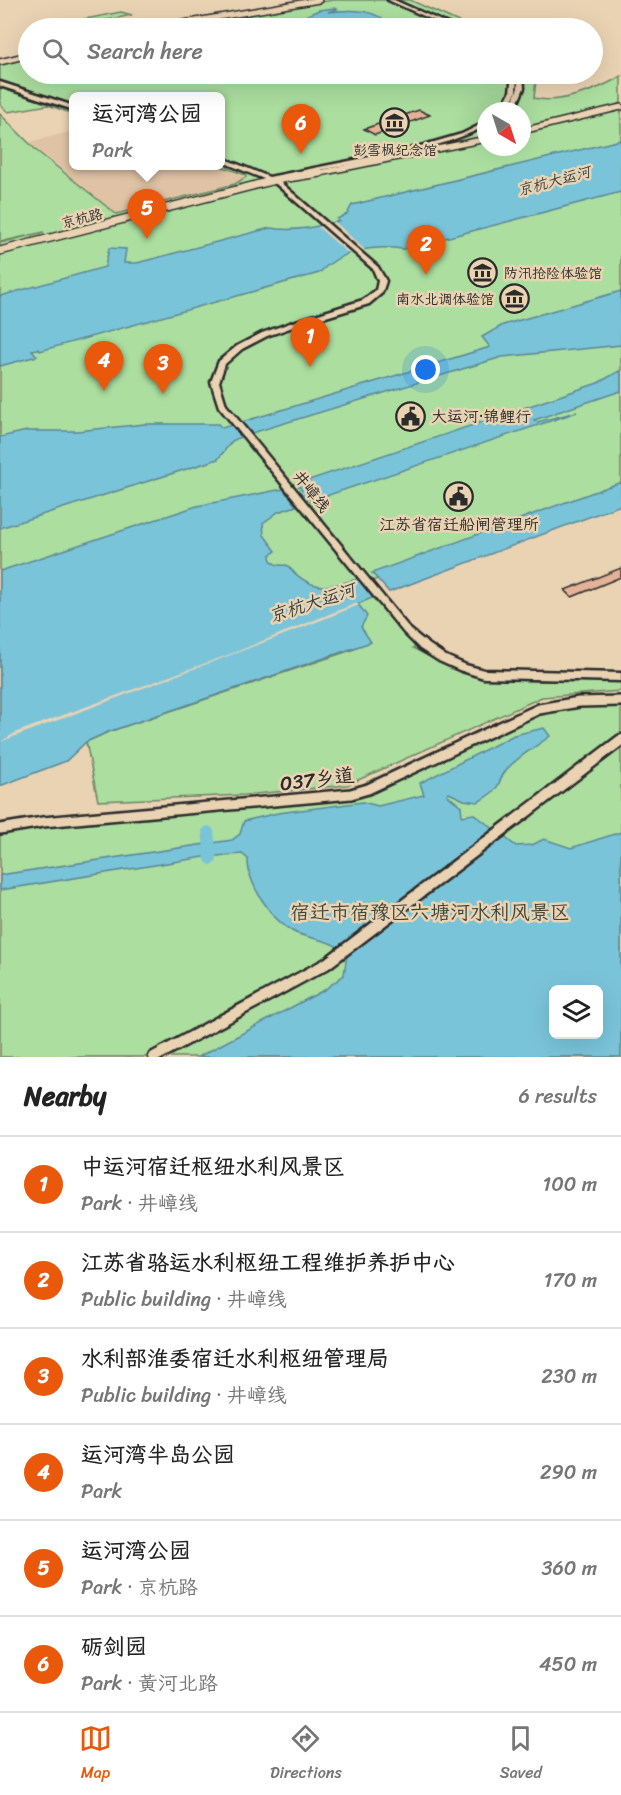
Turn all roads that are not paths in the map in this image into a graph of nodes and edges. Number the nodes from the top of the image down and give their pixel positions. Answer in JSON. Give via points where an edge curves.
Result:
{"nodes":[{"id":1,"x":319,"y":0,"type":"edge"},
{"id":2,"x":390,"y":0,"type":"edge"},
{"id":3,"x":397,"y":0,"type":"edge"},
{"id":4,"x":213,"y":18,"type":"edge"},
{"id":5,"x":431,"y":18,"type":"edge"},
{"id":6,"x":438,"y":18,"type":"edge"},
{"id":7,"x":18,"y":58,"type":"edge"},
{"id":8,"x":0,"y":62,"type":"edge"},
{"id":9,"x":0,"y":84,"type":"edge"},
{"id":10,"x":513,"y":84,"type":"edge"},
{"id":11,"x":520,"y":84,"type":"edge"},
{"id":12,"x":508,"y":102,"type":"edge"},
{"id":13,"x":514,"y":102,"type":"edge"},
{"id":14,"x":69,"y":106,"type":"edge"},
{"id":15,"x":621,"y":107,"type":"edge"},
{"id":16,"x":531,"y":129,"type":"edge"},
{"id":17,"x":477,"y":130,"type":"edge"},
{"id":18,"x":477,"y":139,"type":"edge"},
{"id":19,"x":225,"y":161,"type":"edge"},
{"id":20,"x":273,"y":179,"type":"junction"},
{"id":21,"x":0,"y":250,"type":"edge"},
{"id":22,"x":618,"y":676,"type":"edge"},
{"id":23,"x":621,"y":701,"type":"edge"},
{"id":24,"x":621,"y":740,"type":"edge"},
{"id":25,"x":0,"y":829,"type":"edge"},
{"id":26,"x":154,"y":1057,"type":"edge"}],
"edges":[{"from":1,"to":4,"type":"street"},
{"from":2,"to":5,"type":"main road"},
{"from":3,"to":6,"type":"main road"},
{"from":7,"to":8,"type":"street"},
{"from":9,"to":14,"type":"main road"},
{"from":10,"to":12,"type":"main road"},
{"from":11,"to":13,"type":"main road"},
{"from":15,"to":16,"type":"street"},
{"from":17,"to":20,"type":"main road","via":[[450,143]]},
{"from":18,"to":20,"type":"street","name":"京杭路","via":[[353,168]]},
{"from":19,"to":20,"type":"main road"},
{"from":20,"to":21,"type":"street","name":"京杭路"},
{"from":20,"to":22,"type":"main road","name":"井嶂线","via":[[358,252],[381,275],[382,286],[358,305],[255,338],[231,353],[214,379],[215,394],[413,637],[428,649],[463,669],[484,674]]},
{"from":23,"to":25,"type":"street","name":"037乡道","via":[[579,702],[539,709],[351,794]]},
{"from":24,"to":26,"type":"street","via":[[326,964]]}]}
